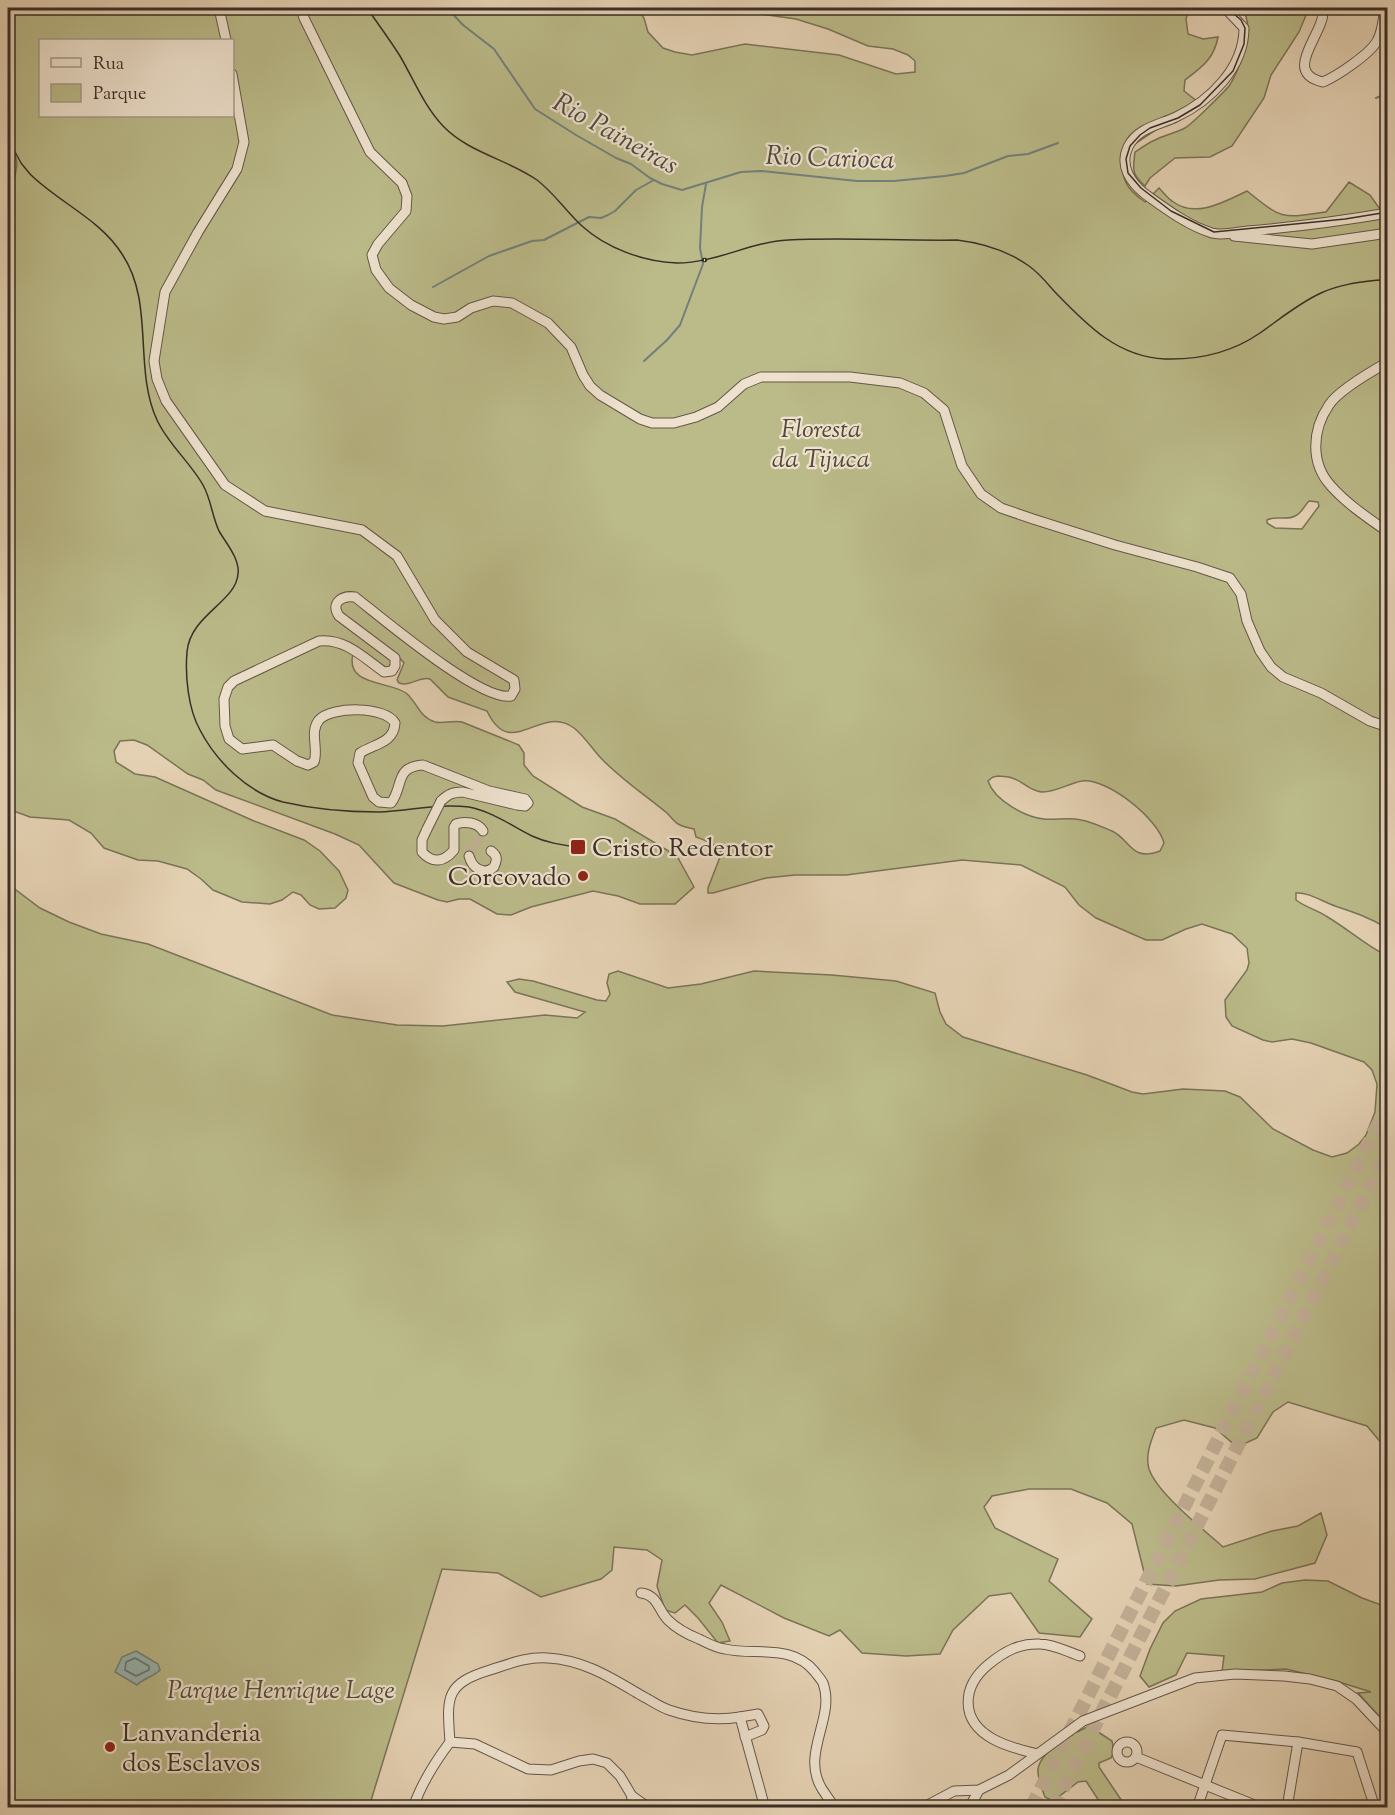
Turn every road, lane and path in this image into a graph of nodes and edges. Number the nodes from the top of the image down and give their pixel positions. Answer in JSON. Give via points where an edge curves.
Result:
{"nodes":[{"id":1,"x":219,"y":8,"type":"edge"},
{"id":2,"x":301,"y":8,"type":"edge"},
{"id":3,"x":1225,"y":8,"type":"edge"},
{"id":4,"x":1323,"y":8,"type":"edge"},
{"id":5,"x":1385,"y":8,"type":"edge"},
{"id":6,"x":226,"y":39,"type":"edge"},
{"id":7,"x":234,"y":85,"type":"edge"},
{"id":8,"x":1388,"y":213,"type":"edge"},
{"id":9,"x":1214,"y":234,"type":"junction"},
{"id":10,"x":1388,"y":234,"type":"edge"},
{"id":11,"x":1388,"y":362,"type":"edge"},
{"id":12,"x":1388,"y":532,"type":"edge"},
{"id":13,"x":1388,"y":727,"type":"edge"},
{"id":14,"x":483,"y":831,"type":"dead end"},
{"id":15,"x":491,"y":851,"type":"dead end"},
{"id":16,"x":469,"y":856,"type":"dead end"},
{"id":17,"x":641,"y":1593,"type":"dead end"},
{"id":18,"x":1080,"y":1656,"type":"dead end"},
{"id":19,"x":740,"y":1718,"type":"junction"},
{"id":20,"x":1388,"y":1733,"type":"edge"},
{"id":21,"x":745,"y":1737,"type":"junction"},
{"id":22,"x":450,"y":1742,"type":"junction"},
{"id":23,"x":1298,"y":1742,"type":"junction"},
{"id":24,"x":1037,"y":1754,"type":"junction"},
{"id":25,"x":1136,"y":1757,"type":"dead end"},
{"id":26,"x":1206,"y":1785,"type":"junction"},
{"id":27,"x":979,"y":1790,"type":"junction"},
{"id":28,"x":632,"y":1796,"type":"junction"},
{"id":29,"x":973,"y":1806,"type":"edge"},
{"id":30,"x":413,"y":1808,"type":"edge"},
{"id":31,"x":631,"y":1808,"type":"edge"},
{"id":32,"x":649,"y":1808,"type":"edge"},
{"id":33,"x":765,"y":1808,"type":"edge"},
{"id":34,"x":836,"y":1808,"type":"edge"},
{"id":35,"x":922,"y":1808,"type":"edge"},
{"id":36,"x":1197,"y":1808,"type":"edge"},
{"id":37,"x":1263,"y":1808,"type":"edge"},
{"id":38,"x":1287,"y":1808,"type":"edge"},
{"id":39,"x":1375,"y":1808,"type":"edge"}],
"edges":[{"from":1,"to":6,"type":"street"},
{"from":2,"to":13,"type":"street","via":[[370,152],[402,183],[407,196],[406,212],[372,255],[376,270],[389,288],[411,305],[444,319],[493,301],[512,303],[548,323],[571,347],[583,375],[600,395],[640,420],[652,423],[696,417],[718,407],[744,384],[761,377],[850,377],[900,383],[924,393],[944,410],[962,466],[981,494],[1001,508],[1033,519],[1230,578],[1241,594],[1246,621],[1271,667]]},
{"from":3,"to":9,"type":"street","via":[[1244,28],[1232,70],[1204,101],[1138,134],[1124,159],[1127,173],[1140,190],[1171,213]]},
{"from":4,"to":5,"type":"street","via":[[1322,21],[1304,66],[1315,80],[1323,82],[1373,48],[1381,32]]},
{"from":7,"to":14,"type":"street","bridge":true,"via":[[244,142],[237,169],[165,292],[154,360],[166,401],[225,485],[265,511],[362,530],[397,556],[435,620],[467,651],[514,680],[515,689],[504,698],[483,688],[422,651],[355,597],[343,597],[335,611],[395,657],[392,671],[384,672],[343,643],[319,640],[234,681],[224,699],[229,739],[242,749],[273,745],[308,765],[316,756],[314,730],[319,721],[338,711],[380,712],[392,718],[393,733],[385,742],[360,753],[358,763],[373,797],[391,803],[404,772],[411,766],[423,765],[528,803],[517,805],[463,792],[448,794],[422,840],[422,852],[440,861],[448,857],[454,850],[456,824],[469,823]]},
{"from":8,"to":9,"type":"street"},
{"from":9,"to":10,"type":"street","via":[[1312,244]]},
{"from":11,"to":12,"type":"street","via":[[1329,404],[1318,426],[1315,450],[1320,470],[1330,485]]},
{"from":15,"to":16,"type":"street","via":[[497,860],[489,871],[473,865]]},
{"from":17,"to":34,"type":"street","via":[[656,1600],[668,1620],[691,1636],[725,1649],[795,1656],[812,1667],[823,1682],[825,1704],[814,1772]]},
{"from":18,"to":24,"type":"street","via":[[1043,1644],[1023,1645],[1002,1653],[969,1686],[967,1703],[975,1723],[990,1738]]},
{"from":19,"to":21,"type":"street"},
{"from":19,"to":21,"type":"street","via":[[758,1714],[764,1726]]},
{"from":19,"to":22,"type":"street","via":[[700,1718],[667,1709],[592,1667],[546,1658],[472,1675],[458,1685],[450,1696],[448,1710]]},
{"from":20,"to":24,"type":"street","via":[[1356,1699],[1337,1686],[1310,1679],[1235,1674],[1195,1678],[1093,1716]]},
{"from":21,"to":33,"type":"street"},
{"from":22,"to":28,"type":"street","via":[[475,1744],[528,1769],[551,1770],[593,1759],[607,1763]]},
{"from":22,"to":30,"type":"street"},
{"from":23,"to":26,"type":"street","via":[[1222,1735]]},
{"from":23,"to":38,"type":"street"},
{"from":23,"to":39,"type":"street","via":[[1357,1752]]},
{"from":24,"to":27,"type":"street","via":[[1009,1775]]},
{"from":25,"to":26,"type":"street"},
{"from":26,"to":36,"type":"street"},
{"from":26,"to":37,"type":"street"},
{"from":27,"to":29,"type":"street"},
{"from":27,"to":35,"type":"street","via":[[954,1791]]},
{"from":28,"to":31,"type":"street"},
{"from":28,"to":32,"type":"street"}]}
